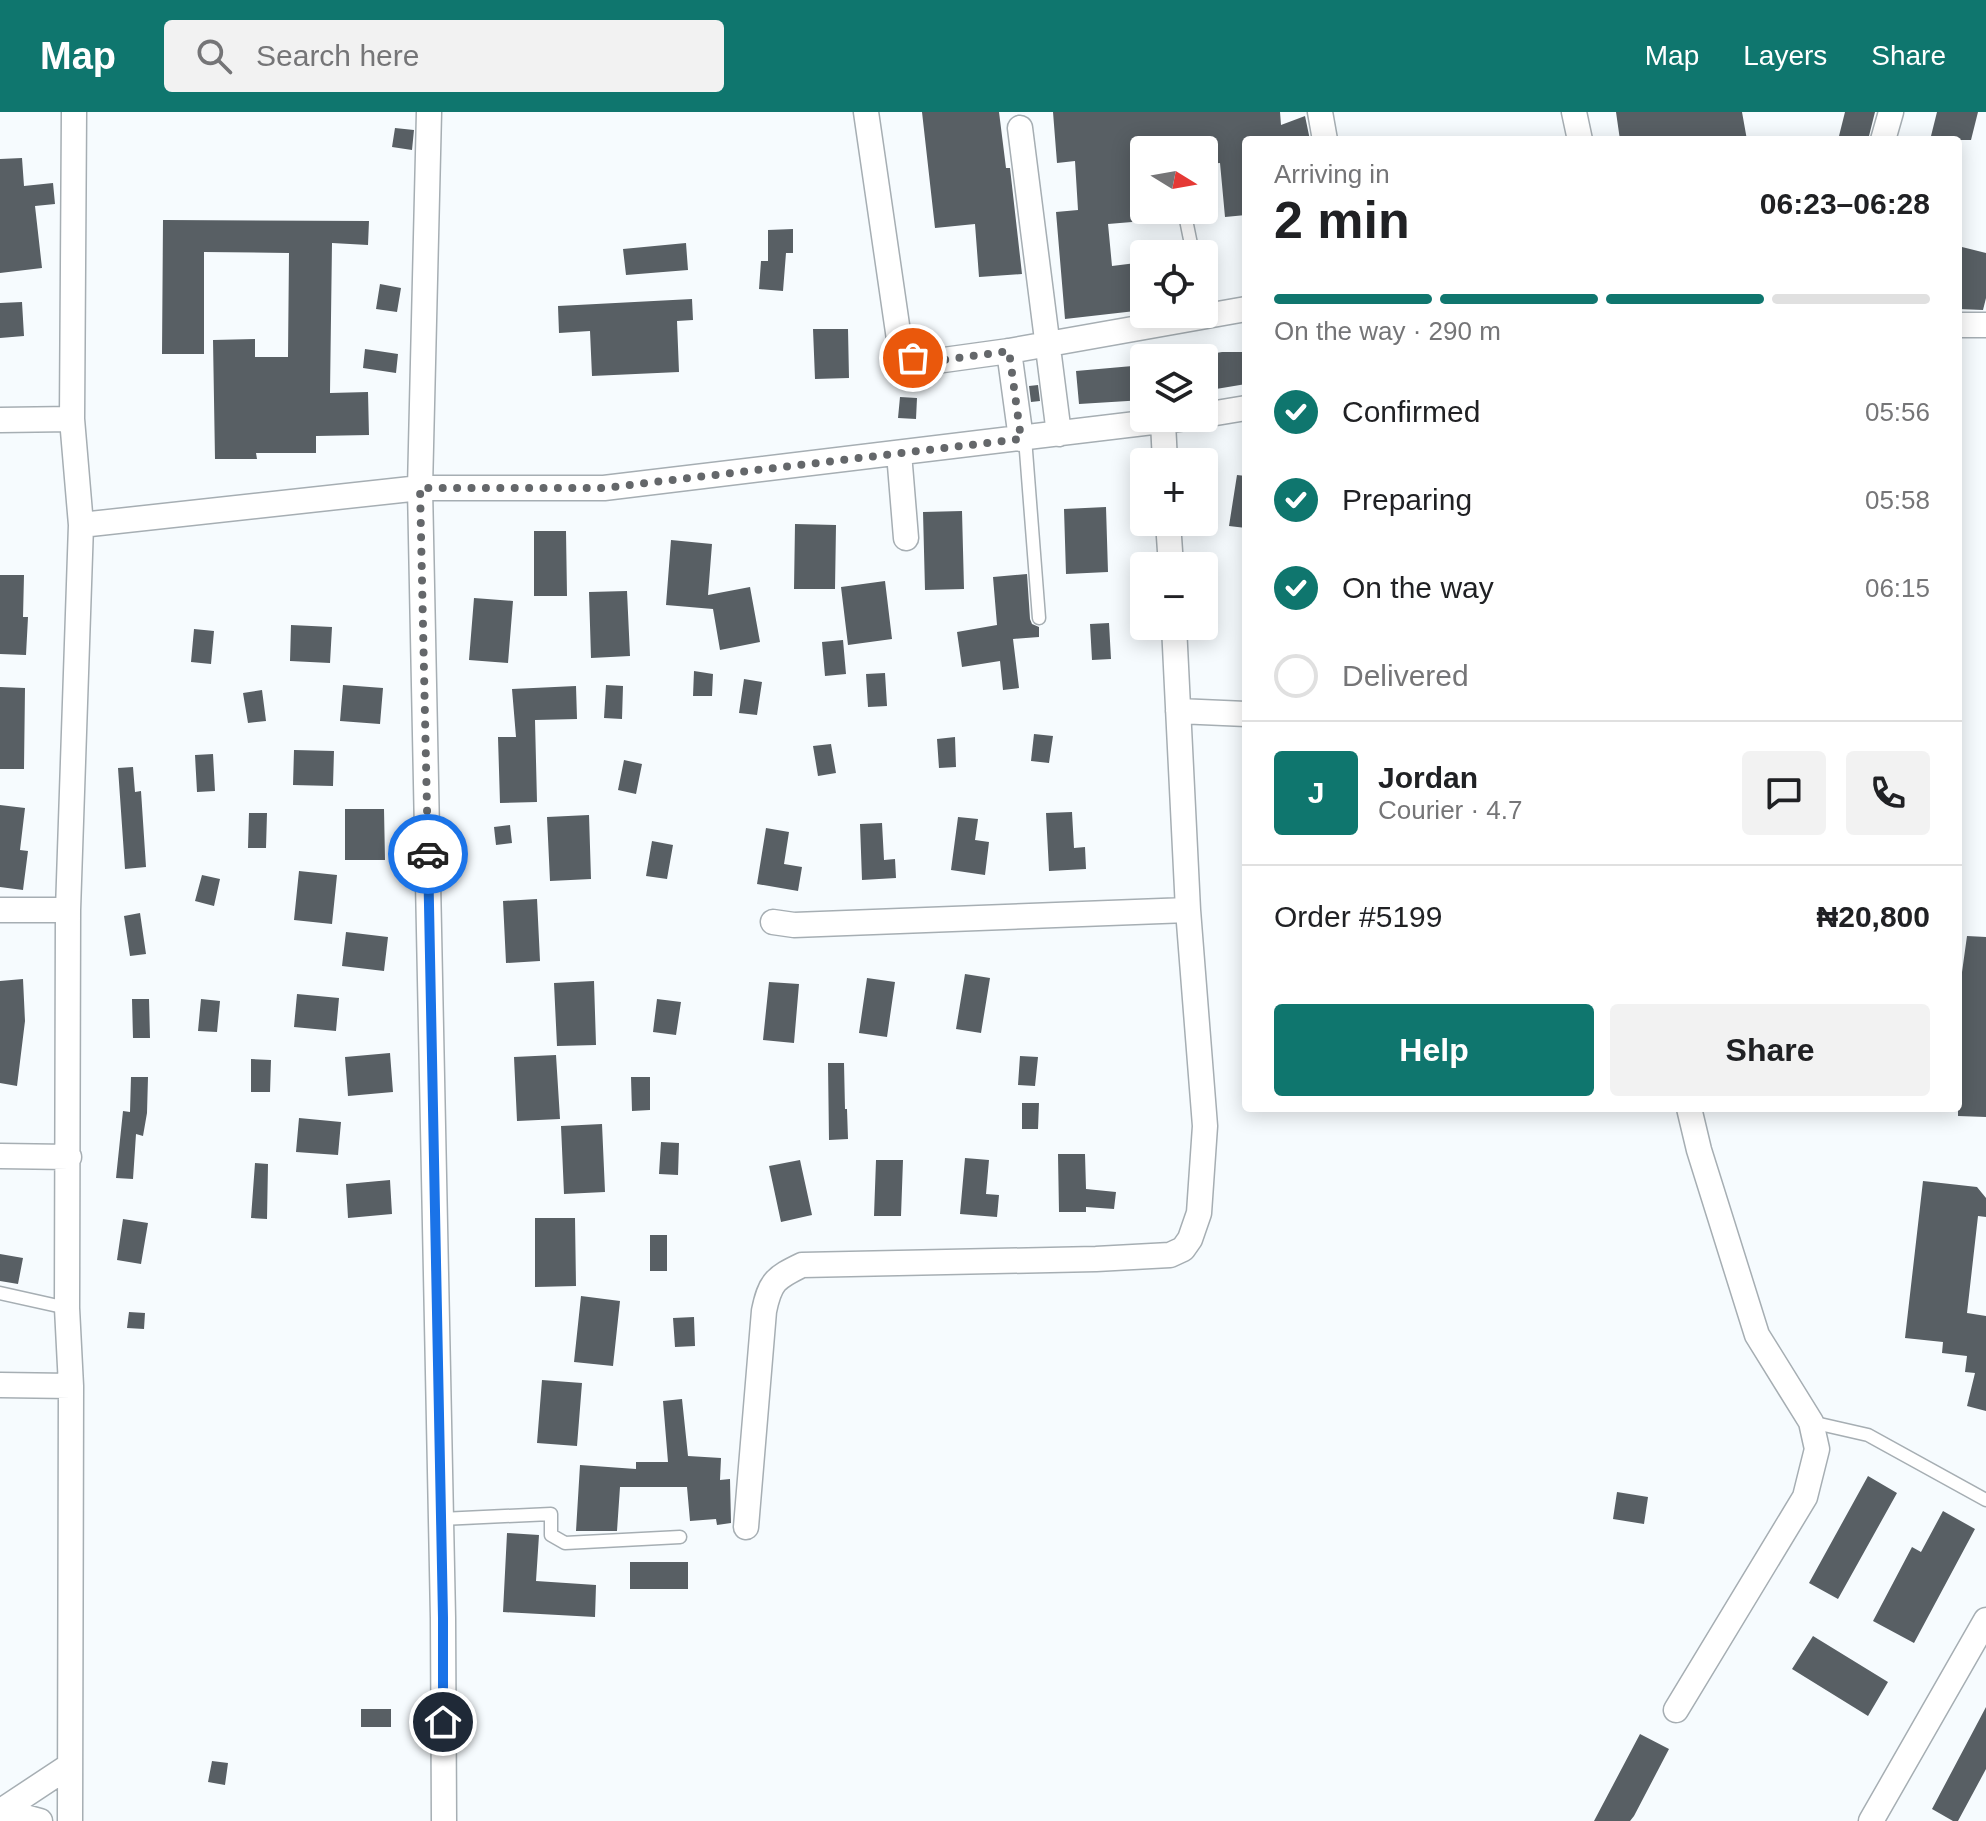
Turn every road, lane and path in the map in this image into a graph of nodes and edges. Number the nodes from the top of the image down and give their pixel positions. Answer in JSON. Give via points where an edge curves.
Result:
{"nodes":[{"id":1,"x":74,"y":112,"type":"edge"},
{"id":2,"x":429,"y":112,"type":"edge"},
{"id":3,"x":866,"y":112,"type":"edge"},
{"id":4,"x":1320,"y":112,"type":"edge"},
{"id":5,"x":1574,"y":112,"type":"edge"},
{"id":6,"x":1891,"y":112,"type":"edge"},
{"id":7,"x":1020,"y":128,"type":"dead end"},
{"id":8,"x":1324,"y":136,"type":"edge"},
{"id":9,"x":1579,"y":136,"type":"edge"},
{"id":10,"x":1884,"y":136,"type":"edge"},
{"id":11,"x":1242,"y":309,"type":"edge"},
{"id":12,"x":1218,"y":310,"type":"edge"},
{"id":13,"x":1962,"y":325,"type":"edge"},
{"id":14,"x":1986,"y":325,"type":"edge"},
{"id":15,"x":1130,"y":327,"type":"edge"},
{"id":16,"x":1048,"y":344,"type":"junction"},
{"id":17,"x":1009,"y":351,"type":"junction"},
{"id":18,"x":1242,"y":409,"type":"edge"},
{"id":19,"x":1218,"y":413,"type":"edge"},
{"id":20,"x":72,"y":419,"type":"junction"},
{"id":21,"x":0,"y":420,"type":"edge"},
{"id":22,"x":1130,"y":425,"type":"edge"},
{"id":23,"x":1059,"y":434,"type":"junction"},
{"id":24,"x":1023,"y":438,"type":"junction"},
{"id":25,"x":899,"y":453,"type":"junction"},
{"id":26,"x":420,"y":488,"type":"junction"},
{"id":27,"x":81,"y":525,"type":"junction"},
{"id":28,"x":906,"y":538,"type":"dead end"},
{"id":29,"x":1039,"y":618,"type":"dead end"},
{"id":30,"x":1175,"y":640,"type":"edge"},
{"id":31,"x":1178,"y":711,"type":"junction"},
{"id":32,"x":1242,"y":714,"type":"edge"},
{"id":33,"x":0,"y":910,"type":"edge"},
{"id":34,"x":68,"y":910,"type":"junction"},
{"id":35,"x":1188,"y":910,"type":"junction"},
{"id":36,"x":773,"y":922,"type":"dead end"},
{"id":37,"x":1690,"y":1112,"type":"edge"},
{"id":38,"x":0,"y":1156,"type":"edge"},
{"id":39,"x":69,"y":1157,"type":"junction"},
{"id":40,"x":0,"y":1293,"type":"edge"},
{"id":41,"x":67,"y":1308,"type":"junction"},
{"id":42,"x":0,"y":1385,"type":"edge"},
{"id":43,"x":71,"y":1386,"type":"junction"},
{"id":44,"x":1811,"y":1422,"type":"junction"},
{"id":45,"x":1986,"y":1500,"type":"edge"},
{"id":46,"x":441,"y":1519,"type":"junction"},
{"id":47,"x":746,"y":1527,"type":"dead end"},
{"id":48,"x":680,"y":1537,"type":"dead end"},
{"id":49,"x":1986,"y":1620,"type":"edge"},
{"id":50,"x":1676,"y":1710,"type":"dead end"},
{"id":51,"x":69,"y":1766,"type":"junction"},
{"id":52,"x":2,"y":1810,"type":"edge"},
{"id":53,"x":40,"y":1821,"type":"edge"},
{"id":54,"x":70,"y":1821,"type":"edge"},
{"id":55,"x":444,"y":1821,"type":"edge"},
{"id":56,"x":1871,"y":1821,"type":"edge"}],
"edges":[{"from":1,"to":20,"type":"street"},
{"from":2,"to":26,"type":"street"},
{"from":3,"to":17,"type":"street","via":[[899,339],[922,363]]},
{"from":4,"to":8,"type":"street"},
{"from":5,"to":9,"type":"street"},
{"from":6,"to":10,"type":"street"},
{"from":7,"to":16,"type":"street"},
{"from":11,"to":12,"type":"street"},
{"from":13,"to":14,"type":"street"},
{"from":15,"to":16,"type":"street"},
{"from":16,"to":17,"type":"street"},
{"from":16,"to":23,"type":"street"},
{"from":17,"to":24,"type":"street"},
{"from":18,"to":19,"type":"street"},
{"from":20,"to":21,"type":"street"},
{"from":20,"to":27,"type":"street"},
{"from":22,"to":23,"type":"street"},
{"from":23,"to":24,"type":"street"},
{"from":24,"to":25,"type":"street"},
{"from":24,"to":29,"type":"lane"},
{"from":25,"to":26,"type":"street","via":[[604,488]]},
{"from":25,"to":28,"type":"street"},
{"from":26,"to":27,"type":"street"},
{"from":26,"to":46,"type":"street"},
{"from":27,"to":34,"type":"street"},
{"from":30,"to":31,"type":"street"},
{"from":31,"to":32,"type":"street"},
{"from":31,"to":35,"type":"street"},
{"from":33,"to":34,"type":"street"},
{"from":34,"to":39,"type":"street"},
{"from":35,"to":36,"type":"street"},
{"from":35,"to":47,"type":"street","via":[[1205,1126],[1199,1213],[1183,1249],[1170,1255],[1096,1259],[802,1265],[784,1274],[770,1286],[764,1311]]},
{"from":37,"to":44,"type":"street","via":[[1757,1335]]},
{"from":38,"to":39,"type":"street"},
{"from":39,"to":41,"type":"street"},
{"from":40,"to":41,"type":"lane"},
{"from":41,"to":43,"type":"street"},
{"from":42,"to":43,"type":"street"},
{"from":43,"to":51,"type":"street"},
{"from":44,"to":45,"type":"lane","via":[[1868,1435]]},
{"from":44,"to":50,"type":"street","via":[[1817,1449],[1805,1497]]},
{"from":46,"to":48,"type":"lane","via":[[551,1514],[551,1535],[565,1543]]},
{"from":46,"to":55,"type":"street"},
{"from":49,"to":56,"type":"street"},
{"from":51,"to":52,"type":"street"},
{"from":51,"to":54,"type":"street"},
{"from":52,"to":53,"type":"street"}]}
